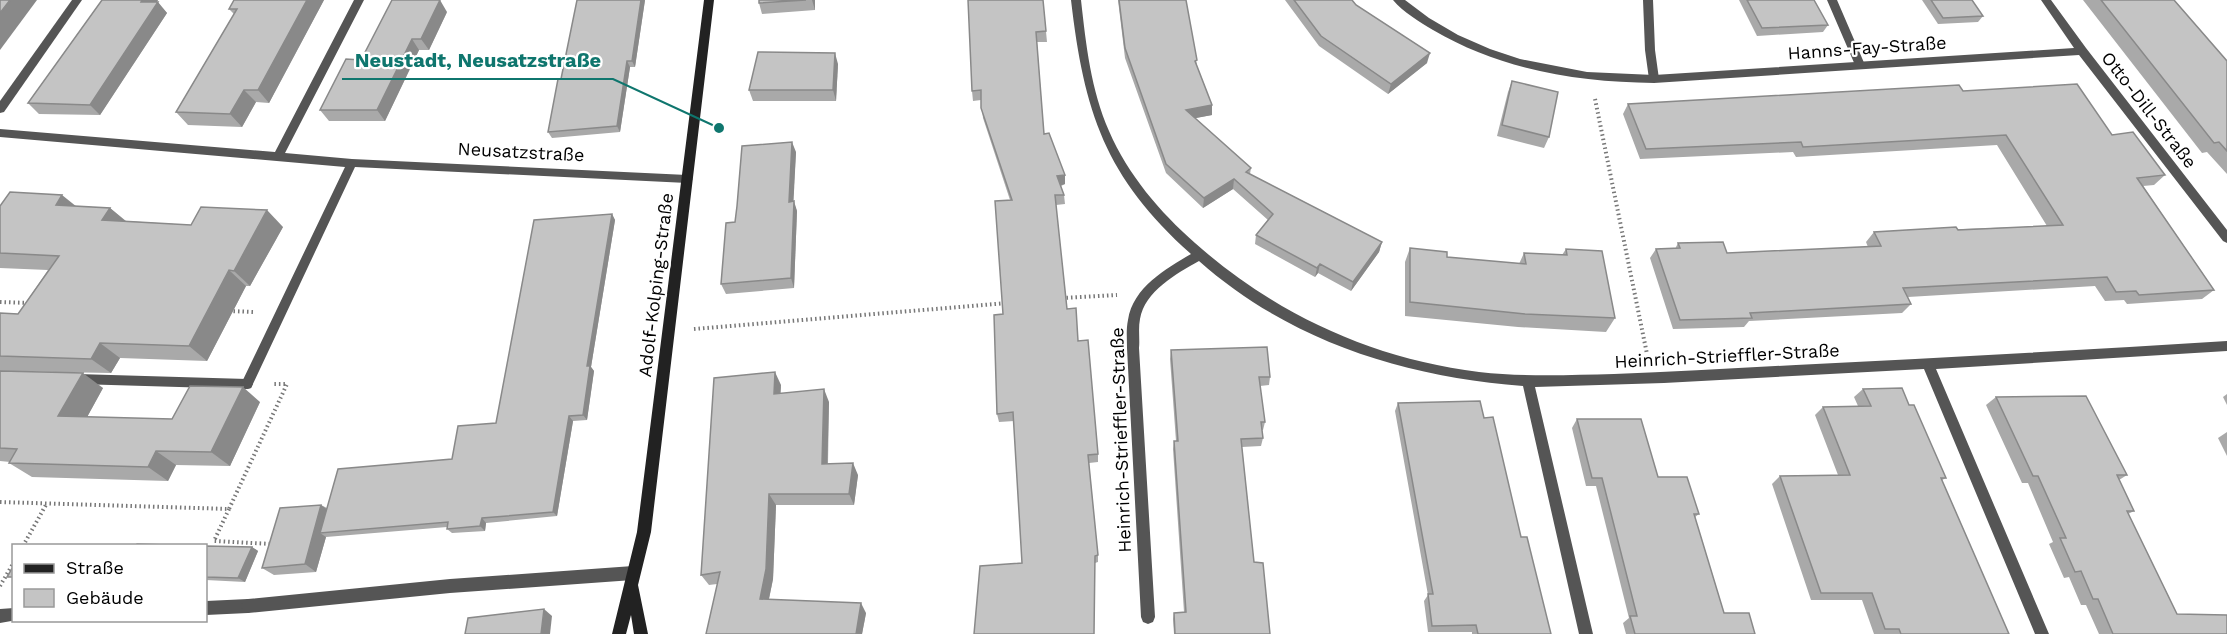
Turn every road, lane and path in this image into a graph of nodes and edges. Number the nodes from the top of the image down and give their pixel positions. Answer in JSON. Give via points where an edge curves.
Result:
{"nodes":[{"id":1,"x":77,"y":0,"type":"edge"},
{"id":2,"x":359,"y":0,"type":"edge"},
{"id":3,"x":709,"y":0,"type":"edge"},
{"id":4,"x":1076,"y":0,"type":"edge"},
{"id":5,"x":1398,"y":0,"type":"edge"},
{"id":6,"x":1648,"y":0,"type":"edge"},
{"id":7,"x":1832,"y":0,"type":"edge"},
{"id":8,"x":2046,"y":0,"type":"edge"},
{"id":9,"x":2082,"y":51,"type":"junction"},
{"id":10,"x":1860,"y":64,"type":"junction"},
{"id":11,"x":1590,"y":77,"type":"junction"},
{"id":12,"x":1654,"y":79,"type":"junction"},
{"id":13,"x":0,"y":110,"type":"edge"},
{"id":14,"x":0,"y":133,"type":"edge"},
{"id":15,"x":278,"y":156,"type":"junction"},
{"id":16,"x":352,"y":163,"type":"junction"},
{"id":17,"x":687,"y":179,"type":"junction"},
{"id":18,"x":2227,"y":238,"type":"edge"},
{"id":19,"x":1199,"y":255,"type":"junction"},
{"id":20,"x":1058,"y":298,"type":"edge"},
{"id":21,"x":1141,"y":299,"type":"junction"},
{"id":22,"x":0,"y":302,"type":"edge"},
{"id":23,"x":1010,"y":303,"type":"edge"},
{"id":24,"x":35,"y":304,"type":"edge"},
{"id":25,"x":222,"y":311,"type":"edge"},
{"id":26,"x":280,"y":313,"type":"junction"},
{"id":27,"x":670,"y":331,"type":"junction"},
{"id":28,"x":2227,"y":346,"type":"edge"},
{"id":29,"x":1928,"y":364,"type":"junction"},
{"id":30,"x":1652,"y":378,"type":"junction"},
{"id":31,"x":60,"y":379,"type":"edge"},
{"id":32,"x":1528,"y":381,"type":"junction"},
{"id":33,"x":247,"y":384,"type":"junction"},
{"id":34,"x":0,"y":502,"type":"edge"},
{"id":35,"x":47,"y":503,"type":"junction"},
{"id":36,"x":229,"y":509,"type":"junction"},
{"id":37,"x":24,"y":544,"type":"edge"},
{"id":38,"x":268,"y":553,"type":"edge"},
{"id":39,"x":12,"y":565,"type":"edge"},
{"id":40,"x":633,"y":578,"type":"junction"},
{"id":41,"x":0,"y":586,"type":"edge"},
{"id":42,"x":207,"y":608,"type":"edge"},
{"id":43,"x":1148,"y":618,"type":"dead end"},
{"id":44,"x":619,"y":634,"type":"edge"},
{"id":45,"x":640,"y":634,"type":"edge"},
{"id":46,"x":1586,"y":634,"type":"edge"},
{"id":47,"x":2042,"y":634,"type":"edge"}],
"edges":[{"from":1,"to":13,"type":"street"},
{"from":2,"to":15,"type":"street"},
{"from":3,"to":17,"type":"street","name":"Adolf-Kolping-Straße"},
{"from":4,"to":19,"type":"street","name":"Heinrich-Strieffler-Straße","via":[[1082,50],[1103,132],[1153,210]]},
{"from":5,"to":11,"type":"street","name":"Hanns-Fay-Straße","via":[[1441,30],[1473,46],[1514,61]]},
{"from":6,"to":12,"type":"street"},
{"from":7,"to":10,"type":"street"},
{"from":8,"to":9,"type":"street","name":"Otto-Dill-Straße"},
{"from":9,"to":10,"type":"street","name":"Hanns-Fay-Straße"},
{"from":9,"to":18,"type":"street","name":"Otto-Dill-Straße"},
{"from":10,"to":12,"type":"street","name":"Hanns-Fay-Straße"},
{"from":11,"to":12,"type":"street","name":"Hanns-Fay-Straße"},
{"from":11,"to":30,"type":"path"},
{"from":14,"to":15,"type":"street","name":"Neusatzstraße"},
{"from":15,"to":16,"type":"street","name":"Neusatzstraße"},
{"from":16,"to":17,"type":"street","name":"Neusatzstraße"},
{"from":16,"to":26,"type":"street"},
{"from":17,"to":27,"type":"street","name":"Adolf-Kolping-Straße"},
{"from":19,"to":21,"type":"street","via":[[1171,272]]},
{"from":19,"to":32,"type":"street","name":"Heinrich-Strieffler-Straße","via":[[1253,297],[1355,348],[1416,366]]},
{"from":20,"to":21,"type":"path","via":[[1106,294]]},
{"from":21,"to":43,"type":"street","name":"Heinrich-Strieffler-Straße","via":[[1134,317],[1133,348]]},
{"from":22,"to":24,"type":"path"},
{"from":23,"to":27,"type":"path"},
{"from":25,"to":26,"type":"path"},
{"from":26,"to":33,"type":"street"},
{"from":27,"to":40,"type":"street","name":"Adolf-Kolping-Straße","via":[[644,532]]},
{"from":28,"to":29,"type":"street","name":"Heinrich-Strieffler-Straße"},
{"from":29,"to":30,"type":"street","name":"Heinrich-Strieffler-Straße"},
{"from":29,"to":47,"type":"street"},
{"from":30,"to":32,"type":"street","name":"Heinrich-Strieffler-Straße"},
{"from":31,"to":33,"type":"street"},
{"from":32,"to":46,"type":"street"},
{"from":33,"to":36,"type":"path","via":[[287,384]]},
{"from":34,"to":35,"type":"path"},
{"from":35,"to":36,"type":"path"},
{"from":35,"to":37,"type":"path"},
{"from":36,"to":38,"type":"path","via":[[214,541],[272,543]]},
{"from":39,"to":41,"type":"path"},
{"from":40,"to":42,"type":"street","via":[[450,586]]},
{"from":40,"to":44,"type":"street","name":"Adolf-Kolping-Straße"},
{"from":40,"to":45,"type":"street","name":"Adolf-Kolping-Straße"}]}
